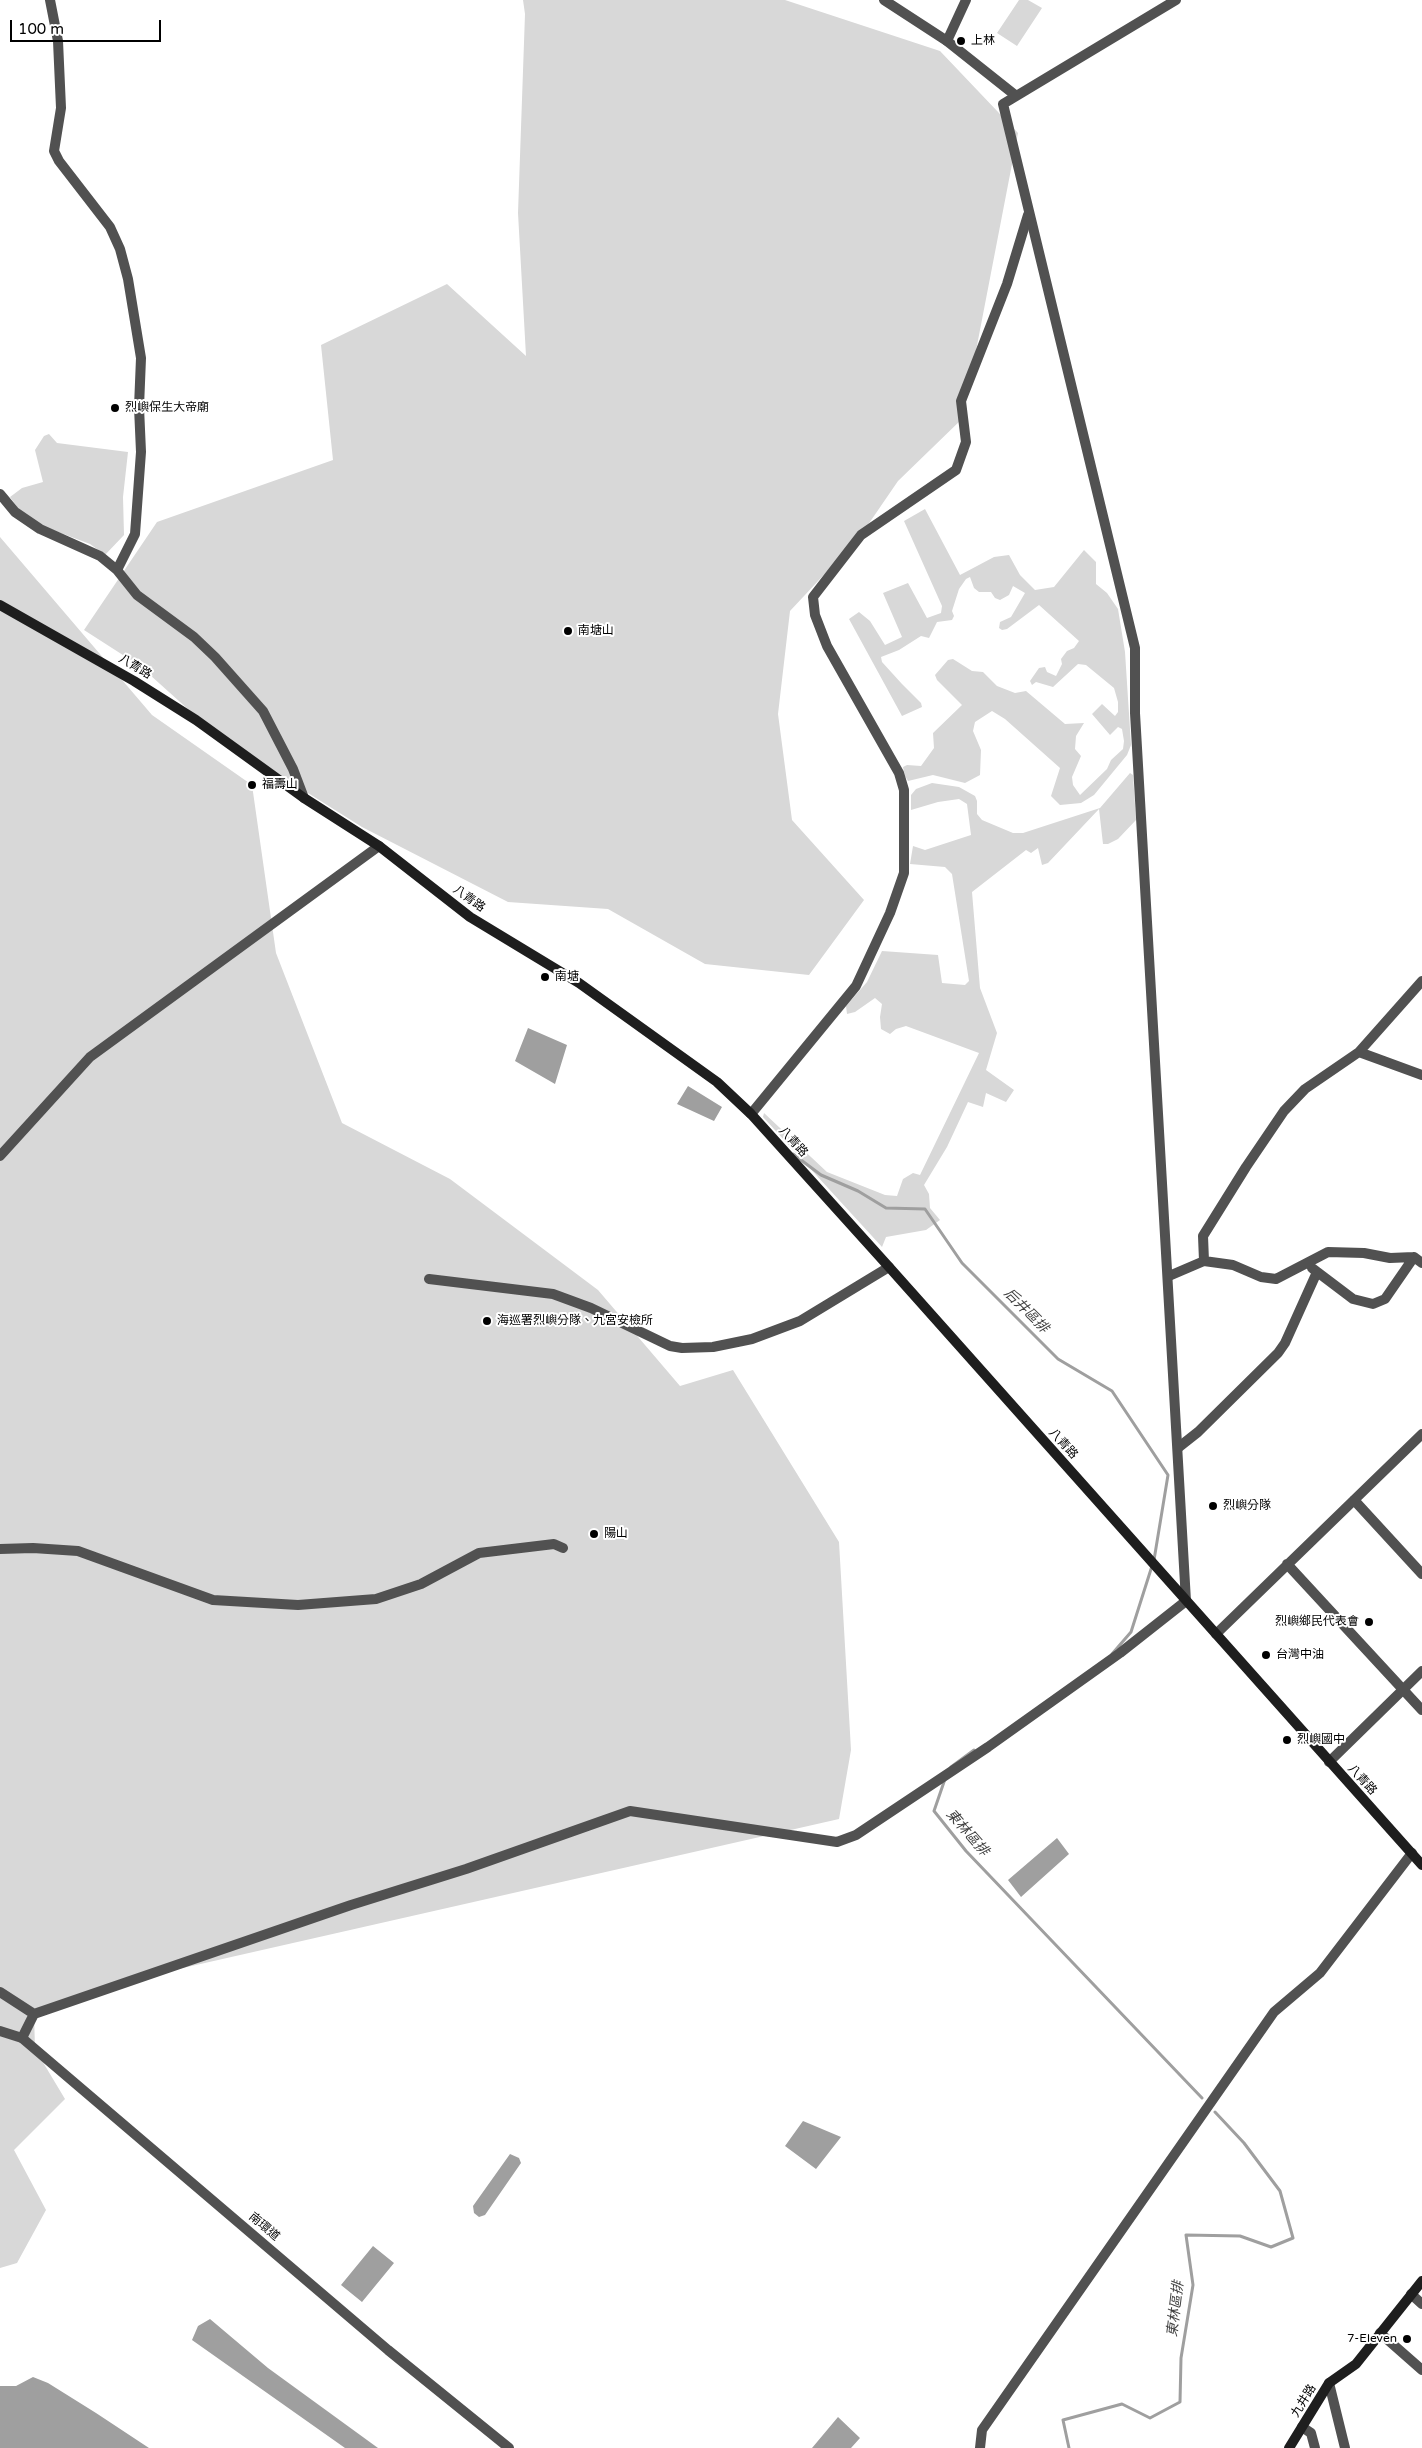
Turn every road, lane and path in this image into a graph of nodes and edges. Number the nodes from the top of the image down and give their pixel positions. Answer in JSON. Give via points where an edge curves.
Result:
{"nodes":[{"id":1,"x":50,"y":0,"type":"edge"},
{"id":2,"x":884,"y":0,"type":"edge"},
{"id":3,"x":966,"y":0,"type":"edge"},
{"id":4,"x":1176,"y":0,"type":"edge"},
{"id":5,"x":947,"y":41,"type":"junction"},
{"id":6,"x":1015,"y":95,"type":"junction"},
{"id":7,"x":1028,"y":215,"type":"junction"},
{"id":8,"x":0,"y":494,"type":"edge"},
{"id":9,"x":117,"y":570,"type":"junction"},
{"id":10,"x":0,"y":605,"type":"edge"},
{"id":11,"x":304,"y":798,"type":"junction"},
{"id":12,"x":379,"y":846,"type":"junction"},
{"id":13,"x":1422,"y":981,"type":"edge"},
{"id":14,"x":1359,"y":1052,"type":"junction"},
{"id":15,"x":1422,"y":1075,"type":"edge"},
{"id":16,"x":751,"y":1114,"type":"junction"},
{"id":17,"x":0,"y":1156,"type":"edge"},
{"id":18,"x":1418,"y":1260,"type":"edge"},
{"id":19,"x":1204,"y":1261,"type":"junction"},
{"id":20,"x":1306,"y":1263,"type":"junction"},
{"id":21,"x":889,"y":1267,"type":"junction"},
{"id":22,"x":1317,"y":1272,"type":"junction"},
{"id":23,"x":1169,"y":1276,"type":"junction"},
{"id":24,"x":429,"y":1278,"type":"dead end"},
{"id":25,"x":1420,"y":1438,"type":"edge"},
{"id":26,"x":1179,"y":1447,"type":"junction"},
{"id":27,"x":1354,"y":1500,"type":"junction"},
{"id":28,"x":563,"y":1548,"type":"dead end"},
{"id":29,"x":0,"y":1550,"type":"edge"},
{"id":30,"x":1288,"y":1564,"type":"junction"},
{"id":31,"x":1422,"y":1574,"type":"edge"},
{"id":32,"x":1186,"y":1601,"type":"junction"},
{"id":33,"x":1216,"y":1634,"type":"junction"},
{"id":34,"x":1422,"y":1670,"type":"edge"},
{"id":35,"x":1404,"y":1689,"type":"junction"},
{"id":36,"x":1422,"y":1710,"type":"edge"},
{"id":37,"x":1329,"y":1762,"type":"junction"},
{"id":38,"x":1412,"y":1854,"type":"junction"},
{"id":39,"x":1422,"y":1865,"type":"edge"},
{"id":40,"x":0,"y":1992,"type":"edge"},
{"id":41,"x":34,"y":2014,"type":"junction"},
{"id":42,"x":0,"y":2032,"type":"edge"},
{"id":43,"x":22,"y":2038,"type":"junction"},
{"id":44,"x":1422,"y":2281,"type":"edge"},
{"id":45,"x":1411,"y":2294,"type":"junction"},
{"id":46,"x":1422,"y":2304,"type":"edge"},
{"id":47,"x":1380,"y":2333,"type":"junction"},
{"id":48,"x":1422,"y":2370,"type":"edge"},
{"id":49,"x":1329,"y":2383,"type":"junction"},
{"id":50,"x":1302,"y":2427,"type":"junction"},
{"id":51,"x":509,"y":2448,"type":"edge"},
{"id":52,"x":980,"y":2448,"type":"edge"},
{"id":53,"x":1289,"y":2448,"type":"edge"},
{"id":54,"x":1315,"y":2448,"type":"edge"},
{"id":55,"x":1345,"y":2448,"type":"edge"}],
"edges":[{"from":1,"to":9,"type":"street","via":[[58,41],[61,108],[54,151],[110,227],[120,249],[141,358],[141,452],[135,534]]},
{"from":2,"to":5,"type":"street"},
{"from":3,"to":5,"type":"street"},
{"from":4,"to":6,"type":"street"},
{"from":5,"to":6,"type":"street"},
{"from":6,"to":7,"type":"street","via":[[1003,104]]},
{"from":7,"to":16,"type":"street","via":[[1007,284],[961,401],[966,442],[956,470],[861,535],[813,597],[815,615],[826,646],[899,773],[904,790],[904,873],[890,913],[856,986]]},
{"from":7,"to":23,"type":"street","via":[[1135,648],[1135,713]]},
{"from":8,"to":9,"type":"street","via":[[15,512],[40,529],[100,556]]},
{"from":9,"to":11,"type":"street","via":[[136,596],[215,657],[263,711],[293,768]]},
{"from":10,"to":11,"type":"main road","name":"八青路","via":[[166,700]]},
{"from":11,"to":12,"type":"main road","name":"八青路"},
{"from":12,"to":16,"type":"main road","name":"八青路","via":[[470,917],[579,983],[717,1082]]},
{"from":12,"to":17,"type":"street","via":[[90,1057]]},
{"from":13,"to":14,"type":"street"},
{"from":14,"to":15,"type":"street"},
{"from":14,"to":19,"type":"street","via":[[1305,1090],[1284,1112],[1204,1236]]},
{"from":16,"to":21,"type":"main road","name":"八青路"},
{"from":18,"to":20,"type":"street","via":[[1328,1252]]},
{"from":18,"to":22,"type":"street","via":[[1385,1299],[1373,1304],[1353,1299]]},
{"from":19,"to":20,"type":"street","via":[[1233,1265],[1276,1279]]},
{"from":19,"to":23,"type":"street"},
{"from":20,"to":22,"type":"street"},
{"from":21,"to":24,"type":"street","via":[[800,1321],[752,1338],[713,1347],[682,1348],[670,1346],[591,1308],[552,1294]]},
{"from":21,"to":32,"type":"main road","name":"八青路"},
{"from":22,"to":26,"type":"street","via":[[1278,1353]]},
{"from":23,"to":26,"type":"street"},
{"from":25,"to":27,"type":"street"},
{"from":26,"to":32,"type":"street"},
{"from":27,"to":30,"type":"street"},
{"from":27,"to":31,"type":"street"},
{"from":28,"to":29,"type":"street","via":[[554,1544],[478,1553],[421,1584],[376,1599],[298,1605],[213,1600],[78,1551]]},
{"from":30,"to":33,"type":"street"},
{"from":30,"to":35,"type":"street"},
{"from":32,"to":33,"type":"main road","name":"八青路"},
{"from":32,"to":41,"type":"street","via":[[1120,1653],[996,1741],[856,1835],[837,1842],[630,1811]]},
{"from":33,"to":37,"type":"main road","name":"八青路"},
{"from":34,"to":35,"type":"street"},
{"from":35,"to":36,"type":"street"},
{"from":35,"to":37,"type":"street"},
{"from":37,"to":38,"type":"main road","name":"八青路"},
{"from":38,"to":39,"type":"main road","name":"八青路"},
{"from":38,"to":52,"type":"street","via":[[1320,1973],[1274,2012],[982,2430]]},
{"from":40,"to":41,"type":"street"},
{"from":41,"to":43,"type":"street"},
{"from":42,"to":43,"type":"street","name":"南環道"},
{"from":43,"to":51,"type":"street","name":"南環道","via":[[388,2350]]},
{"from":44,"to":45,"type":"main road","name":"九井路"},
{"from":45,"to":46,"type":"street"},
{"from":45,"to":47,"type":"main road","name":"九井路"},
{"from":47,"to":48,"type":"street"},
{"from":47,"to":49,"type":"main road","name":"九井路","via":[[1356,2364]]},
{"from":49,"to":50,"type":"main road","name":"九井路"},
{"from":49,"to":55,"type":"street"},
{"from":50,"to":53,"type":"main road","name":"九井路"},
{"from":50,"to":54,"type":"street","via":[[1311,2433]]}]}
